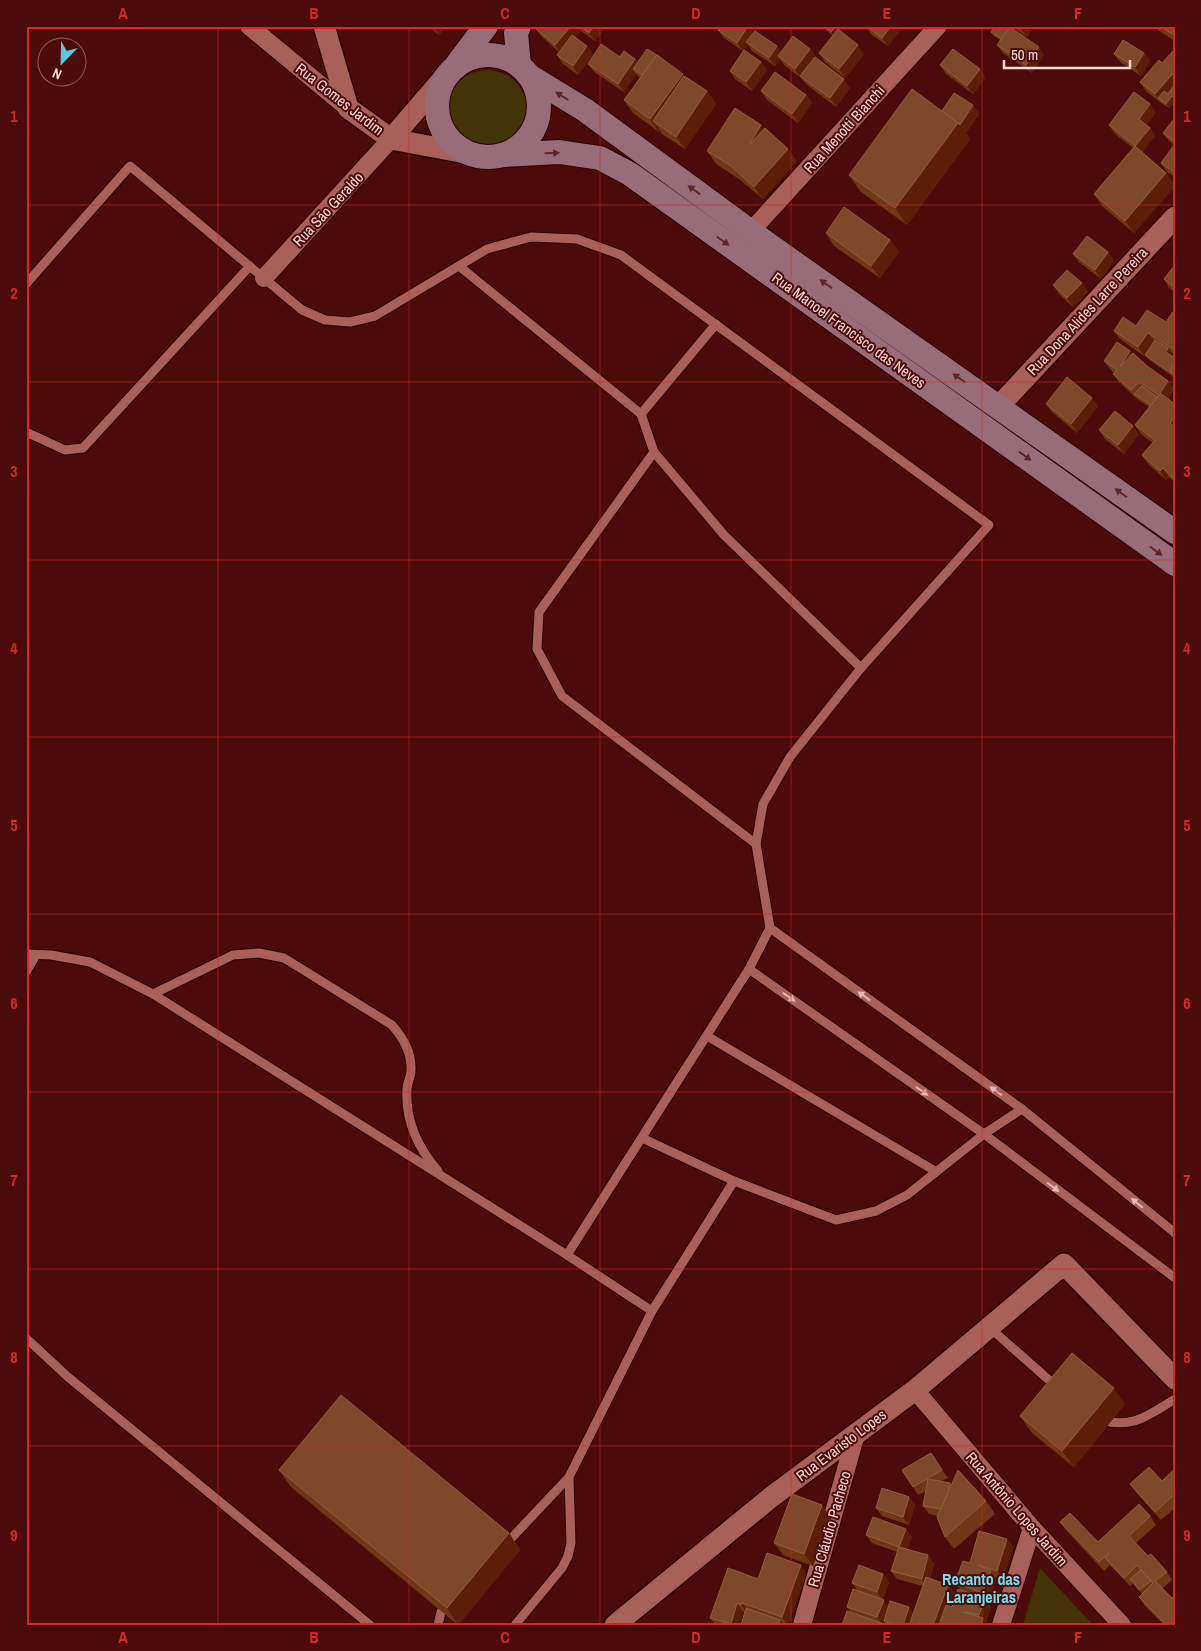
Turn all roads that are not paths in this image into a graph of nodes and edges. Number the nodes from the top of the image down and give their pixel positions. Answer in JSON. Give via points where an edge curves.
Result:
{"nodes":[{"id":1,"x":249,"y":26,"type":"edge"},
{"id":2,"x":324,"y":26,"type":"edge"},
{"id":3,"x":486,"y":26,"type":"edge"},
{"id":4,"x":519,"y":26,"type":"edge"},
{"id":5,"x":938,"y":26,"type":"edge"},
{"id":6,"x":453,"y":69,"type":"junction"},
{"id":7,"x":525,"y":71,"type":"junction"},
{"id":8,"x":348,"y":108,"type":"junction"},
{"id":9,"x":391,"y":139,"type":"junction"},
{"id":10,"x":471,"y":154,"type":"junction"},
{"id":11,"x":503,"y":155,"type":"junction"},
{"id":12,"x":1175,"y":217,"type":"edge"},
{"id":13,"x":751,"y":231,"type":"junction"},
{"id":14,"x":250,"y":266,"type":"junction"},
{"id":15,"x":459,"y":266,"type":"junction"},
{"id":16,"x":264,"y":278,"type":"junction"},
{"id":17,"x":26,"y":284,"type":"edge"},
{"id":18,"x":716,"y":324,"type":"junction"},
{"id":19,"x":999,"y":406,"type":"junction"},
{"id":20,"x":641,"y":414,"type":"junction"},
{"id":21,"x":26,"y":432,"type":"edge"},
{"id":22,"x":654,"y":452,"type":"junction"},
{"id":23,"x":1175,"y":532,"type":"edge"},
{"id":24,"x":1175,"y":564,"type":"edge"},
{"id":25,"x":861,"y":668,"type":"junction"},
{"id":26,"x":756,"y":844,"type":"junction"},
{"id":27,"x":770,"y":928,"type":"junction"},
{"id":28,"x":26,"y":954,"type":"edge"},
{"id":29,"x":36,"y":955,"type":"junction"},
{"id":30,"x":749,"y":969,"type":"junction"},
{"id":31,"x":26,"y":972,"type":"edge"},
{"id":32,"x":154,"y":994,"type":"junction"},
{"id":33,"x":707,"y":1036,"type":"junction"},
{"id":34,"x":1022,"y":1109,"type":"junction"},
{"id":35,"x":984,"y":1134,"type":"junction"},
{"id":36,"x":642,"y":1138,"type":"junction"},
{"id":37,"x":935,"y":1171,"type":"junction"},
{"id":38,"x":444,"y":1178,"type":"junction"},
{"id":39,"x":734,"y":1181,"type":"junction"},
{"id":40,"x":1175,"y":1234,"type":"edge"},
{"id":41,"x":567,"y":1255,"type":"junction"},
{"id":42,"x":1175,"y":1278,"type":"edge"},
{"id":43,"x":652,"y":1310,"type":"junction"},
{"id":44,"x":989,"y":1327,"type":"junction"},
{"id":45,"x":26,"y":1338,"type":"edge"},
{"id":46,"x":1175,"y":1379,"type":"edge"},
{"id":47,"x":915,"y":1390,"type":"junction"},
{"id":48,"x":1062,"y":1392,"type":"edge"},
{"id":49,"x":1175,"y":1399,"type":"edge"},
{"id":50,"x":1092,"y":1418,"type":"edge"},
{"id":51,"x":856,"y":1434,"type":"junction"},
{"id":52,"x":569,"y":1477,"type":"junction"},
{"id":53,"x":1032,"y":1528,"type":"junction"},
{"id":54,"x":495,"y":1555,"type":"edge"},
{"id":55,"x":454,"y":1598,"type":"edge"},
{"id":56,"x":370,"y":1625,"type":"edge"},
{"id":57,"x":438,"y":1625,"type":"edge"},
{"id":58,"x":515,"y":1625,"type":"edge"},
{"id":59,"x":616,"y":1625,"type":"edge"},
{"id":60,"x":802,"y":1625,"type":"edge"},
{"id":61,"x":1001,"y":1625,"type":"edge"},
{"id":62,"x":1122,"y":1625,"type":"edge"}],
"edges":[{"from":1,"to":8,"type":"street","name":"Rua Gomes Jardim"},
{"from":2,"to":8,"type":"street"},
{"from":3,"to":6,"type":"main road"},
{"from":4,"to":7,"type":"main road","via":[[516,33]]},
{"from":5,"to":13,"type":"street","name":"Rua Menotti Bianchi"},
{"from":6,"to":7,"type":"main road","via":[[473,56],[489,54],[505,57]]},
{"from":6,"to":9,"type":"street"},
{"from":6,"to":10,"type":"main road","via":[[439,88],[438,120],[455,146]]},
{"from":7,"to":11,"type":"main road","via":[[538,91],[537,123],[518,148]]},
{"from":13,"to":7,"type":"main road","name":"Rua Manoel Francisco das Neves","one_way":true,"via":[[585,110]]},
{"from":8,"to":9,"type":"street","name":"Rua Gomes Jardim"},
{"from":9,"to":10,"type":"street","name":"Rua Gomes Jardim"},
{"from":9,"to":16,"type":"street","name":"Rua São Geraldo"},
{"from":10,"to":11,"type":"main road"},
{"from":11,"to":24,"type":"main road","name":"Rua Manoel Francisco das Neves","one_way":true,"via":[[559,152],[600,158],[630,174]]},
{"from":12,"to":19,"type":"street","name":"Rua Dona Alides Larre Pereira"},
{"from":19,"to":13,"type":"main road","name":"Rua Manoel Francisco das Neves","one_way":true},
{"from":14,"to":16,"type":"lane"},
{"from":14,"to":17,"type":"lane","via":[[130,166]]},
{"from":14,"to":21,"type":"lane","via":[[84,448],[65,450]]},
{"from":15,"to":16,"type":"lane","via":[[374,316],[350,322],[325,320],[302,310]]},
{"from":15,"to":18,"type":"lane","via":[[487,249],[532,237],[577,239],[620,255]]},
{"from":15,"to":20,"type":"lane"},
{"from":18,"to":20,"type":"lane"},
{"from":18,"to":25,"type":"lane","via":[[989,525]]},
{"from":23,"to":19,"type":"main road","name":"Rua Manoel Francisco das Neves","one_way":true},
{"from":20,"to":22,"type":"lane"},
{"from":22,"to":25,"type":"lane","via":[[724,535]]},
{"from":22,"to":26,"type":"lane","via":[[539,612],[536,649],[562,696]]},
{"from":25,"to":26,"type":"lane","via":[[790,757],[763,804]]},
{"from":26,"to":27,"type":"lane"},
{"from":27,"to":30,"type":"lane"},
{"from":34,"to":27,"type":"lane","one_way":true},
{"from":28,"to":29,"type":"lane"},
{"from":29,"to":31,"type":"lane"},
{"from":29,"to":32,"type":"lane","via":[[90,962]]},
{"from":30,"to":33,"type":"lane"},
{"from":30,"to":35,"type":"lane","one_way":true},
{"from":32,"to":38,"type":"lane"},
{"from":32,"to":38,"type":"lane","via":[[233,956],[258,953],[284,958],[392,1025],[410,1054],[407,1089],[410,1122],[422,1153]]},
{"from":33,"to":36,"type":"lane"},
{"from":33,"to":37,"type":"lane"},
{"from":34,"to":35,"type":"lane"},
{"from":40,"to":34,"type":"lane","one_way":true},
{"from":35,"to":37,"type":"lane"},
{"from":35,"to":42,"type":"lane","one_way":true},
{"from":36,"to":39,"type":"lane"},
{"from":36,"to":41,"type":"lane"},
{"from":37,"to":39,"type":"lane","via":[[907,1194],[876,1211],[836,1220]]},
{"from":38,"to":41,"type":"lane"},
{"from":39,"to":43,"type":"lane"},
{"from":41,"to":43,"type":"lane"},
{"from":43,"to":52,"type":"lane"},
{"from":44,"to":46,"type":"street","name":"Rua Evaristo Lopes","via":[[1064,1264]]},
{"from":44,"to":47,"type":"street","name":"Rua Evaristo Lopes"},
{"from":44,"to":48,"type":"lane"},
{"from":45,"to":56,"type":"lane","via":[[68,1377]]},
{"from":47,"to":51,"type":"street","name":"Rua Evaristo Lopes"},
{"from":47,"to":53,"type":"street","name":"Rua Antônio Lopes Jardim"},
{"from":49,"to":50,"type":"lane","via":[[1140,1420],[1118,1425]]},
{"from":51,"to":59,"type":"street","name":"Rua Evaristo Lopes","via":[[770,1498]]},
{"from":51,"to":60,"type":"street","name":"Rua Cláudio Pacheco"},
{"from":52,"to":54,"type":"lane"},
{"from":52,"to":58,"type":"lane","via":[[571,1543],[568,1556],[562,1568]]},
{"from":53,"to":61,"type":"street"},
{"from":53,"to":62,"type":"street","name":"Rua Antônio Lopes Jardim"},
{"from":55,"to":57,"type":"lane","via":[[441,1612]]}]}
